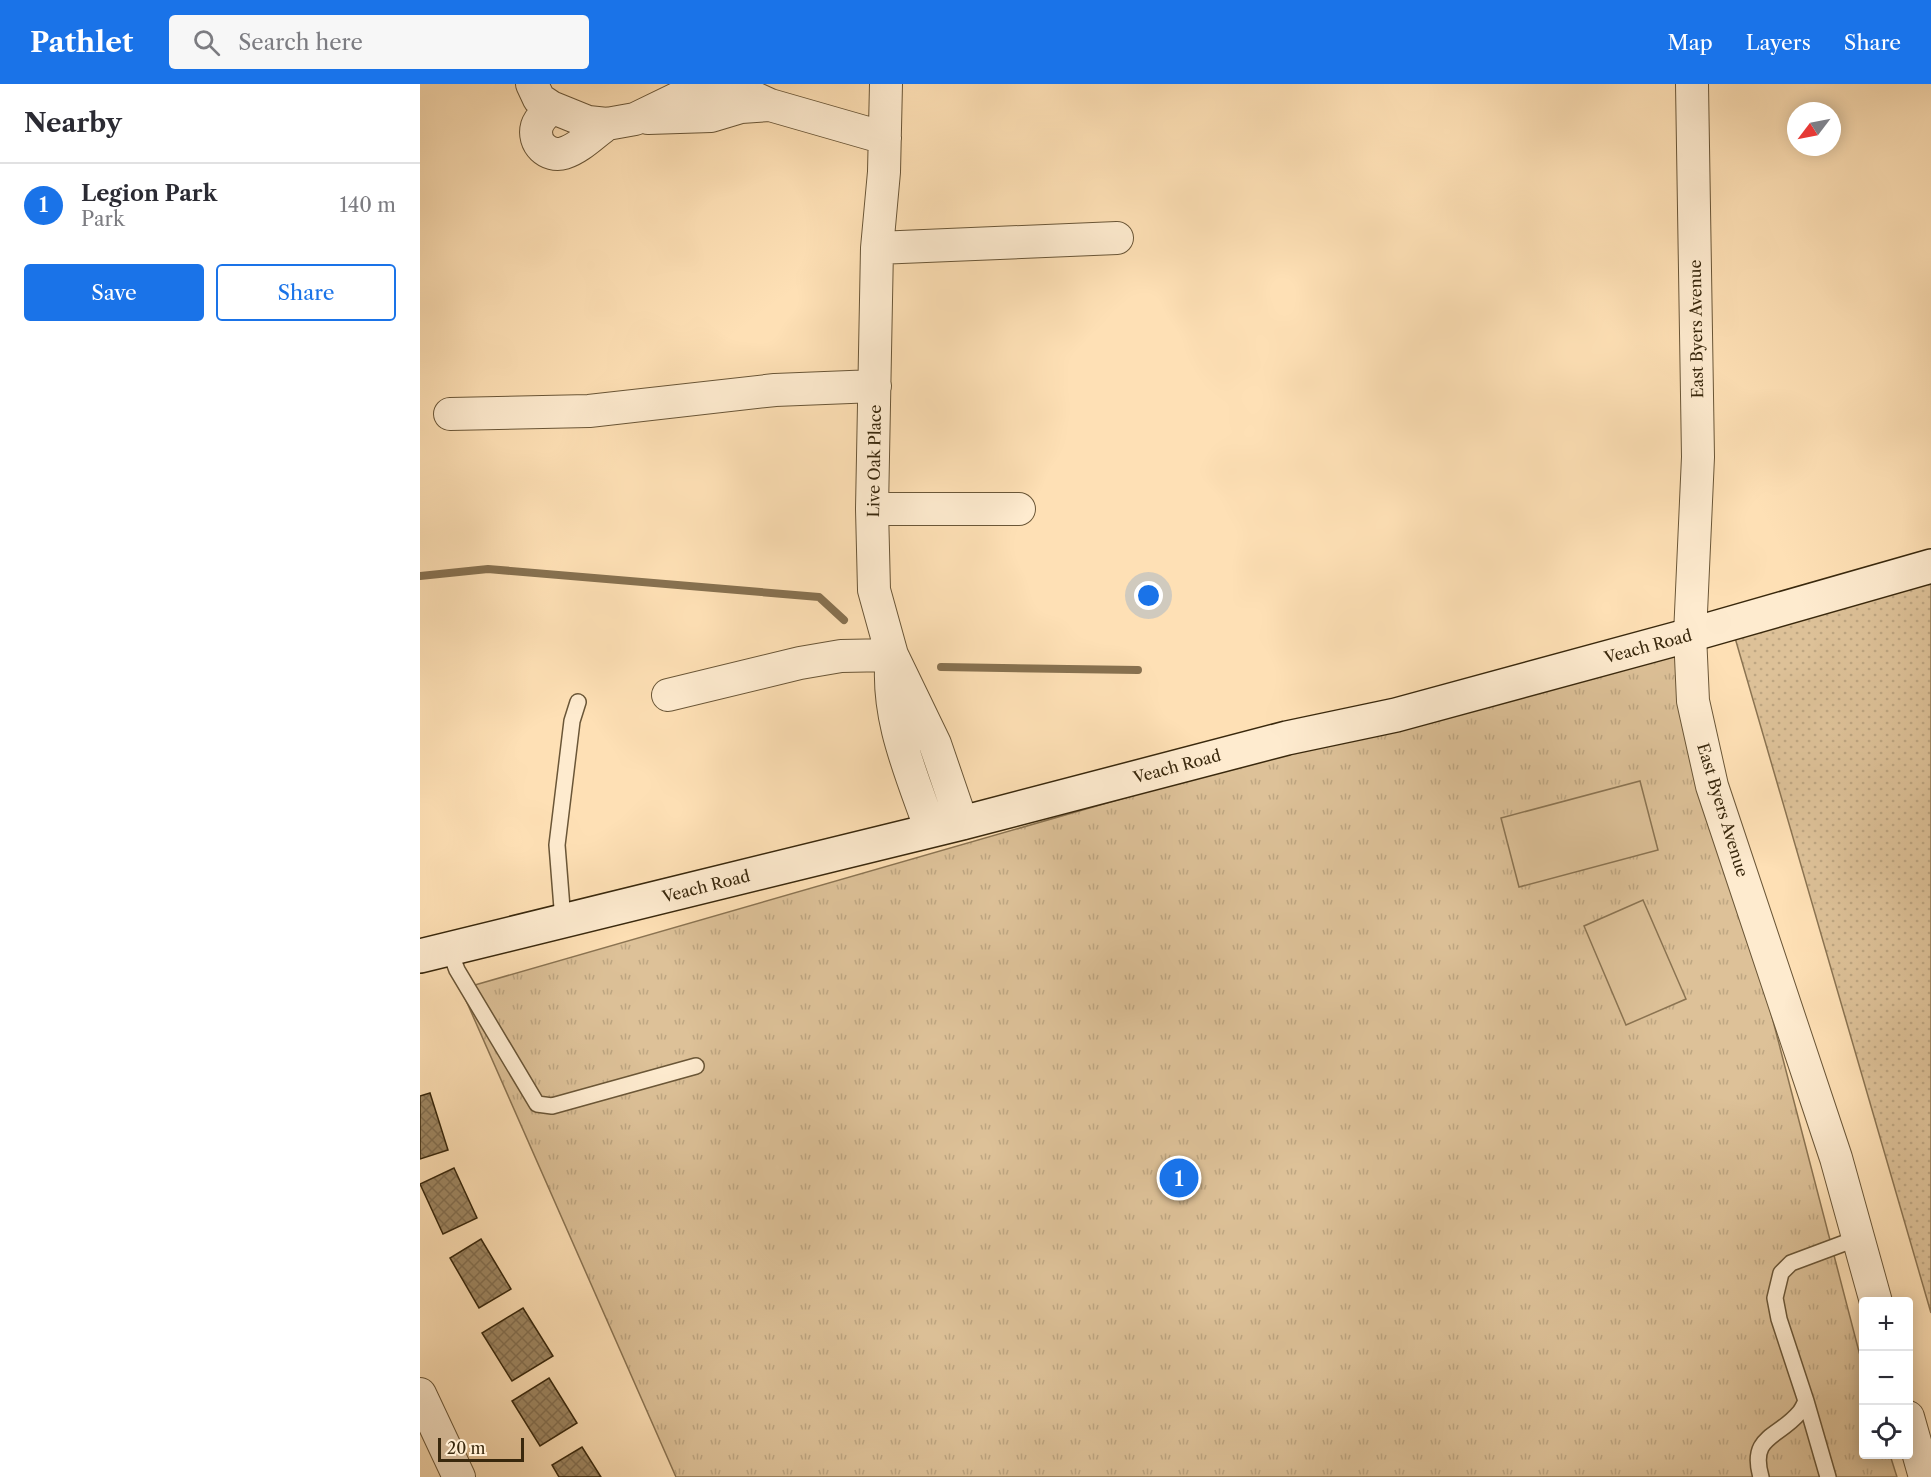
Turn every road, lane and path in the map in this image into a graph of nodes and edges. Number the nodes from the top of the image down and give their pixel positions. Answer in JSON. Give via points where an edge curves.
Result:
{"nodes":[{"id":1,"x":886,"y":84,"type":"edge"},
{"id":2,"x":1692,"y":84,"type":"edge"},
{"id":3,"x":541,"y":95,"type":"edge"},
{"id":4,"x":621,"y":121,"type":"junction"},
{"id":5,"x":885,"y":138,"type":"junction"},
{"id":6,"x":1117,"y":238,"type":"dead end"},
{"id":7,"x":877,"y":248,"type":"junction"},
{"id":8,"x":875,"y":386,"type":"junction"},
{"id":9,"x":450,"y":414,"type":"dead end"},
{"id":10,"x":1019,"y":508,"type":"dead end"},
{"id":11,"x":872,"y":509,"type":"junction"},
{"id":12,"x":1931,"y":566,"type":"edge"},
{"id":13,"x":1690,"y":635,"type":"junction"},
{"id":14,"x":892,"y":654,"type":"junction"},
{"id":15,"x":668,"y":695,"type":"dead end"},
{"id":16,"x":578,"y":702,"type":"dead end"},
{"id":17,"x":946,"y":826,"type":"junction"},
{"id":18,"x":563,"y":921,"type":"junction"},
{"id":19,"x":435,"y":952,"type":"edge"},
{"id":20,"x":696,"y":1066,"type":"dead end"},
{"id":21,"x":1858,"y":1238,"type":"junction"},
{"id":22,"x":1875,"y":1297,"type":"edge"},
{"id":23,"x":420,"y":1394,"type":"edge"},
{"id":24,"x":1806,"y":1401,"type":"junction"},
{"id":25,"x":1913,"y":1435,"type":"edge"},
{"id":26,"x":459,"y":1477,"type":"edge"},
{"id":27,"x":1761,"y":1477,"type":"edge"},
{"id":28,"x":1828,"y":1477,"type":"edge"},
{"id":29,"x":1925,"y":1477,"type":"edge"}],
"edges":[{"from":1,"to":5,"type":"street","name":"Live Oak Place"},
{"from":2,"to":13,"type":"street","name":"East Byers Avenue","via":[[1698,457]]},
{"from":3,"to":4,"type":"street","via":[[588,122]]},
{"from":3,"to":4,"type":"street","via":[[536,135],[540,147],[550,153],[571,150]]},
{"from":4,"to":5,"type":"street","via":[[703,86],[724,84],[770,105]]},
{"from":5,"to":7,"type":"street","name":"Live Oak Place"},
{"from":6,"to":7,"type":"street"},
{"from":7,"to":8,"type":"street","name":"Live Oak Place"},
{"from":8,"to":9,"type":"street","via":[[775,390],[589,411]]},
{"from":8,"to":11,"type":"street","name":"Live Oak Place"},
{"from":10,"to":11,"type":"street"},
{"from":11,"to":14,"type":"street","name":"Live Oak Place","via":[[874,590]]},
{"from":12,"to":13,"type":"street","name":"Veach Road"},
{"from":13,"to":17,"type":"street","name":"Veach Road","via":[[1396,715],[1287,738]]},
{"from":13,"to":21,"type":"street","name":"East Byers Avenue","via":[[1693,701],[1712,786],[1836,1158]]},
{"from":14,"to":15,"type":"street","via":[[831,658]]},
{"from":14,"to":17,"type":"street","name":"Live Oak Place","via":[[936,744]]},
{"from":14,"to":17,"type":"street","via":[[894,714],[903,750]]},
{"from":16,"to":18,"type":"lane","via":[[572,721],[558,845]]},
{"from":17,"to":18,"type":"street","name":"Veach Road"},
{"from":18,"to":19,"type":"street","name":"Veach Road"},
{"from":19,"to":20,"type":"lane","via":[[457,970],[537,1104],[552,1106]]},
{"from":21,"to":22,"type":"street","name":"East Byers Avenue"},
{"from":21,"to":24,"type":"lane","via":[[1791,1263],[1780,1273],[1775,1298],[1779,1319]]},
{"from":23,"to":26,"type":"street"},
{"from":24,"to":27,"type":"lane","via":[[1798,1414],[1762,1444],[1757,1459]]},
{"from":24,"to":28,"type":"lane"},
{"from":25,"to":29,"type":"street"}]}
